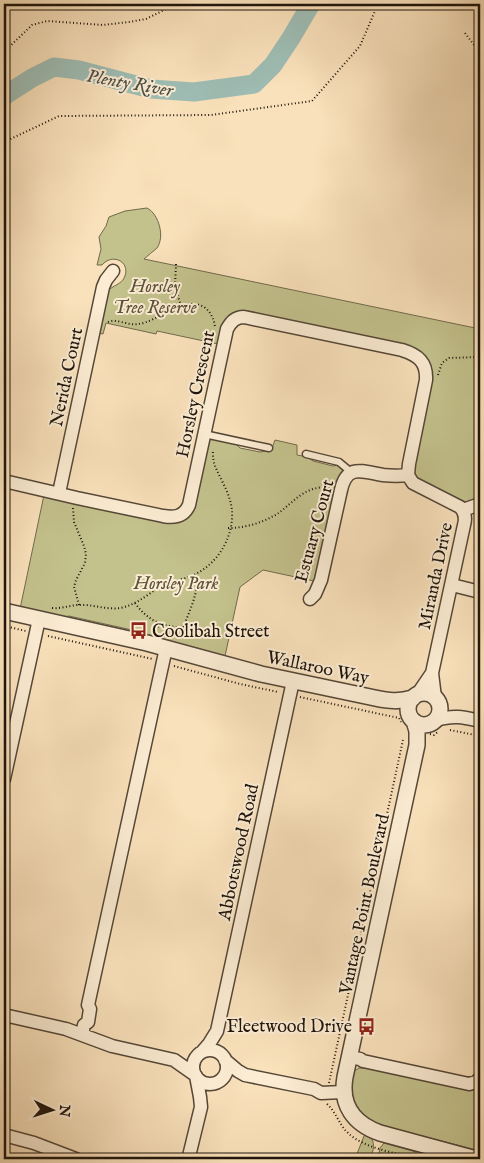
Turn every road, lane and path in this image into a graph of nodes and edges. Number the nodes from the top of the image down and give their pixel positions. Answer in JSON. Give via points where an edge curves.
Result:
{"nodes":[{"id":1,"x":176,"y":4,"type":"edge"},
{"id":2,"x":378,"y":4,"type":"edge"},
{"id":3,"x":465,"y":34,"type":"dead end"},
{"id":4,"x":4,"y":52,"type":"edge"},
{"id":5,"x":480,"y":53,"type":"edge"},
{"id":6,"x":4,"y":142,"type":"edge"},
{"id":7,"x":176,"y":264,"type":"dead end"},
{"id":8,"x":114,"y":271,"type":"dead end"},
{"id":9,"x":181,"y":306,"type":"junction"},
{"id":10,"x":107,"y":323,"type":"dead end"},
{"id":11,"x":215,"y":330,"type":"dead end"},
{"id":12,"x":480,"y":357,"type":"edge"},
{"id":13,"x":426,"y":380,"type":"junction"},
{"id":14,"x":210,"y":435,"type":"junction"},
{"id":15,"x":269,"y":448,"type":"dead end"},
{"id":16,"x":306,"y":454,"type":"dead end"},
{"id":17,"x":351,"y":472,"type":"junction"},
{"id":18,"x":408,"y":475,"type":"junction"},
{"id":19,"x":4,"y":481,"type":"edge"},
{"id":20,"x":341,"y":490,"type":"junction"},
{"id":21,"x":59,"y":493,"type":"junction"},
{"id":22,"x":74,"y":497,"type":"junction"},
{"id":23,"x":480,"y":504,"type":"edge"},
{"id":24,"x":480,"y":510,"type":"edge"},
{"id":25,"x":464,"y":514,"type":"junction"},
{"id":26,"x":230,"y":528,"type":"junction"},
{"id":27,"x":196,"y":574,"type":"junction"},
{"id":28,"x":452,"y":585,"type":"junction"},
{"id":29,"x":480,"y":592,"type":"edge"},
{"id":30,"x":310,"y":599,"type":"dead end"},
{"id":31,"x":135,"y":603,"type":"junction"},
{"id":32,"x":80,"y":605,"type":"junction"},
{"id":33,"x":52,"y":608,"type":"dead end"},
{"id":34,"x":4,"y":611,"type":"edge"},
{"id":35,"x":4,"y":626,"type":"edge"},
{"id":36,"x":37,"y":626,"type":"junction"},
{"id":37,"x":184,"y":627,"type":"junction"},
{"id":38,"x":180,"y":637,"type":"dead end"},
{"id":39,"x":164,"y":655,"type":"junction"},
{"id":40,"x":432,"y":673,"type":"junction"},
{"id":41,"x":292,"y":688,"type":"junction"},
{"id":42,"x":415,"y":697,"type":"junction"},
{"id":43,"x":437,"y":700,"type":"junction"},
{"id":44,"x":390,"y":702,"type":"junction"},
{"id":45,"x":457,"y":716,"type":"junction"},
{"id":46,"x":480,"y":721,"type":"edge"},
{"id":47,"x":419,"y":728,"type":"junction"},
{"id":48,"x":480,"y":736,"type":"edge"},
{"id":49,"x":4,"y":779,"type":"edge"},
{"id":50,"x":4,"y":1015,"type":"edge"},
{"id":51,"x":83,"y":1030,"type":"junction"},
{"id":52,"x":217,"y":1031,"type":"junction"},
{"id":53,"x":200,"y":1053,"type":"junction"},
{"id":54,"x":224,"y":1059,"type":"junction"},
{"id":55,"x":174,"y":1060,"type":"junction"},
{"id":56,"x":354,"y":1060,"type":"junction"},
{"id":57,"x":195,"y":1075,"type":"junction"},
{"id":58,"x":245,"y":1075,"type":"junction"},
{"id":59,"x":480,"y":1078,"type":"edge"},
{"id":60,"x":218,"y":1081,"type":"junction"},
{"id":61,"x":336,"y":1089,"type":"junction"},
{"id":62,"x":200,"y":1106,"type":"junction"},
{"id":63,"x":4,"y":1135,"type":"edge"},
{"id":64,"x":46,"y":1153,"type":"edge"},
{"id":65,"x":456,"y":1157,"type":"edge"},
{"id":66,"x":76,"y":1159,"type":"edge"},
{"id":67,"x":188,"y":1159,"type":"edge"},
{"id":68,"x":419,"y":1159,"type":"edge"},
{"id":69,"x":476,"y":1159,"type":"edge"}],
"edges":[{"from":1,"to":4,"type":"path","via":[[146,19],[128,22],[47,21],[32,25]]},
{"from":2,"to":6,"type":"path","via":[[360,46],[312,100],[211,115],[59,116]]},
{"from":3,"to":5,"type":"path"},
{"from":7,"to":9,"type":"path","via":[[175,287]]},
{"from":8,"to":21,"type":"street","name":"Nerida Court","via":[[103,287]]},
{"from":9,"to":10,"type":"path","via":[[143,323],[110,320]]},
{"from":9,"to":11,"type":"path","via":[[195,304],[206,309],[213,318]]},
{"from":12,"to":13,"type":"path","via":[[449,358],[442,363],[436,379]]},
{"from":13,"to":14,"type":"street","name":"Horsley Crescent","via":[[422,362],[410,353],[240,317],[234,319],[227,329]]},
{"from":13,"to":18,"type":"street"},
{"from":14,"to":15,"type":"lane"},
{"from":14,"to":22,"type":"street","name":"Horsley Crescent","via":[[189,505],[180,516],[169,517]]},
{"from":14,"to":26,"type":"path","via":[[214,463],[231,503]]},
{"from":16,"to":17,"type":"lane","via":[[339,462]]},
{"from":17,"to":18,"type":"street"},
{"from":17,"to":20,"type":"street","name":"Estuary Court"},
{"from":18,"to":25,"type":"street","name":"Miranda Drive","via":[[413,483],[456,504]]},
{"from":19,"to":21,"type":"street","name":"Horsley Crescent"},
{"from":20,"to":26,"type":"path","via":[[314,488],[269,518]]},
{"from":20,"to":30,"type":"street","name":"Estuary Court","via":[[321,580]]},
{"from":21,"to":22,"type":"street","name":"Horsley Crescent"},
{"from":22,"to":32,"type":"path","via":[[74,522],[86,554],[74,585]]},
{"from":23,"to":25,"type":"street"},
{"from":24,"to":25,"type":"street"},
{"from":25,"to":28,"type":"street","name":"Miranda Drive"},
{"from":26,"to":27,"type":"path","via":[[220,553]]},
{"from":27,"to":31,"type":"path","via":[[166,584]]},
{"from":27,"to":37,"type":"path","via":[[195,595]]},
{"from":28,"to":29,"type":"street"},
{"from":28,"to":40,"type":"street","name":"Miranda Drive"},
{"from":31,"to":32,"type":"path","via":[[116,608]]},
{"from":31,"to":37,"type":"path","via":[[157,624]]},
{"from":32,"to":33,"type":"path"},
{"from":34,"to":36,"type":"street","name":"Wallaroo Way"},
{"from":35,"to":36,"type":"path"},
{"from":36,"to":39,"type":"street","name":"Wallaroo Way"},
{"from":36,"to":39,"type":"path"},
{"from":36,"to":49,"type":"street"},
{"from":37,"to":38,"type":"path"},
{"from":39,"to":41,"type":"street","name":"Wallaroo Way","via":[[227,665]]},
{"from":39,"to":41,"type":"path","via":[[240,684]]},
{"from":39,"to":51,"type":"street","via":[[88,1005],[88,1022]]},
{"from":40,"to":42,"type":"street","name":"Miranda Drive"},
{"from":40,"to":43,"type":"street","name":"Miranda Drive"},
{"from":41,"to":44,"type":"street","name":"Wallaroo Way"},
{"from":41,"to":47,"type":"path","via":[[399,718],[406,729]]},
{"from":41,"to":52,"type":"street","name":"Abbotswood Road"},
{"from":42,"to":43,"type":"street","name":"Wallaroo Way","via":[[427,694]]},
{"from":42,"to":44,"type":"street","name":"Wallaroo Way"},
{"from":42,"to":47,"type":"street","via":[[409,706]]},
{"from":43,"to":45,"type":"street"},
{"from":43,"to":47,"type":"street","via":[[440,711]]},
{"from":44,"to":47,"type":"street","name":"Wallaroo Way","via":[[401,708]]},
{"from":45,"to":46,"type":"street"},
{"from":45,"to":47,"type":"street"},
{"from":47,"to":48,"type":"path","via":[[434,735],[444,728]]},
{"from":47,"to":56,"type":"street","name":"Vantage Point Boulevard"},
{"from":47,"to":61,"type":"path"},
{"from":50,"to":51,"type":"street"},
{"from":51,"to":55,"type":"street","via":[[112,1046]]},
{"from":52,"to":53,"type":"street","name":"Abbotswood Road"},
{"from":52,"to":54,"type":"street","name":"Abbotswood Road"},
{"from":53,"to":54,"type":"street","via":[[212,1050]]},
{"from":53,"to":55,"type":"street"},
{"from":53,"to":57,"type":"street","via":[[193,1064]]},
{"from":54,"to":58,"type":"street"},
{"from":54,"to":60,"type":"street","via":[[225,1075]]},
{"from":55,"to":57,"type":"street"},
{"from":56,"to":59,"type":"street","via":[[469,1084]]},
{"from":56,"to":61,"type":"street","name":"Vantage Point Boulevard"},
{"from":57,"to":60,"type":"street","via":[[205,1083]]},
{"from":57,"to":62,"type":"street"},
{"from":58,"to":60,"type":"street"},
{"from":58,"to":61,"type":"street","via":[[314,1089]]},
{"from":60,"to":62,"type":"street"},
{"from":61,"to":65,"type":"street","via":[[352,1115],[368,1129]]},
{"from":61,"to":68,"type":"path","via":[[326,1103],[355,1139]]},
{"from":62,"to":67,"type":"street"},
{"from":63,"to":64,"type":"street","via":[[26,1140]]},
{"from":64,"to":66,"type":"street"},
{"from":65,"to":69,"type":"street"}]}
